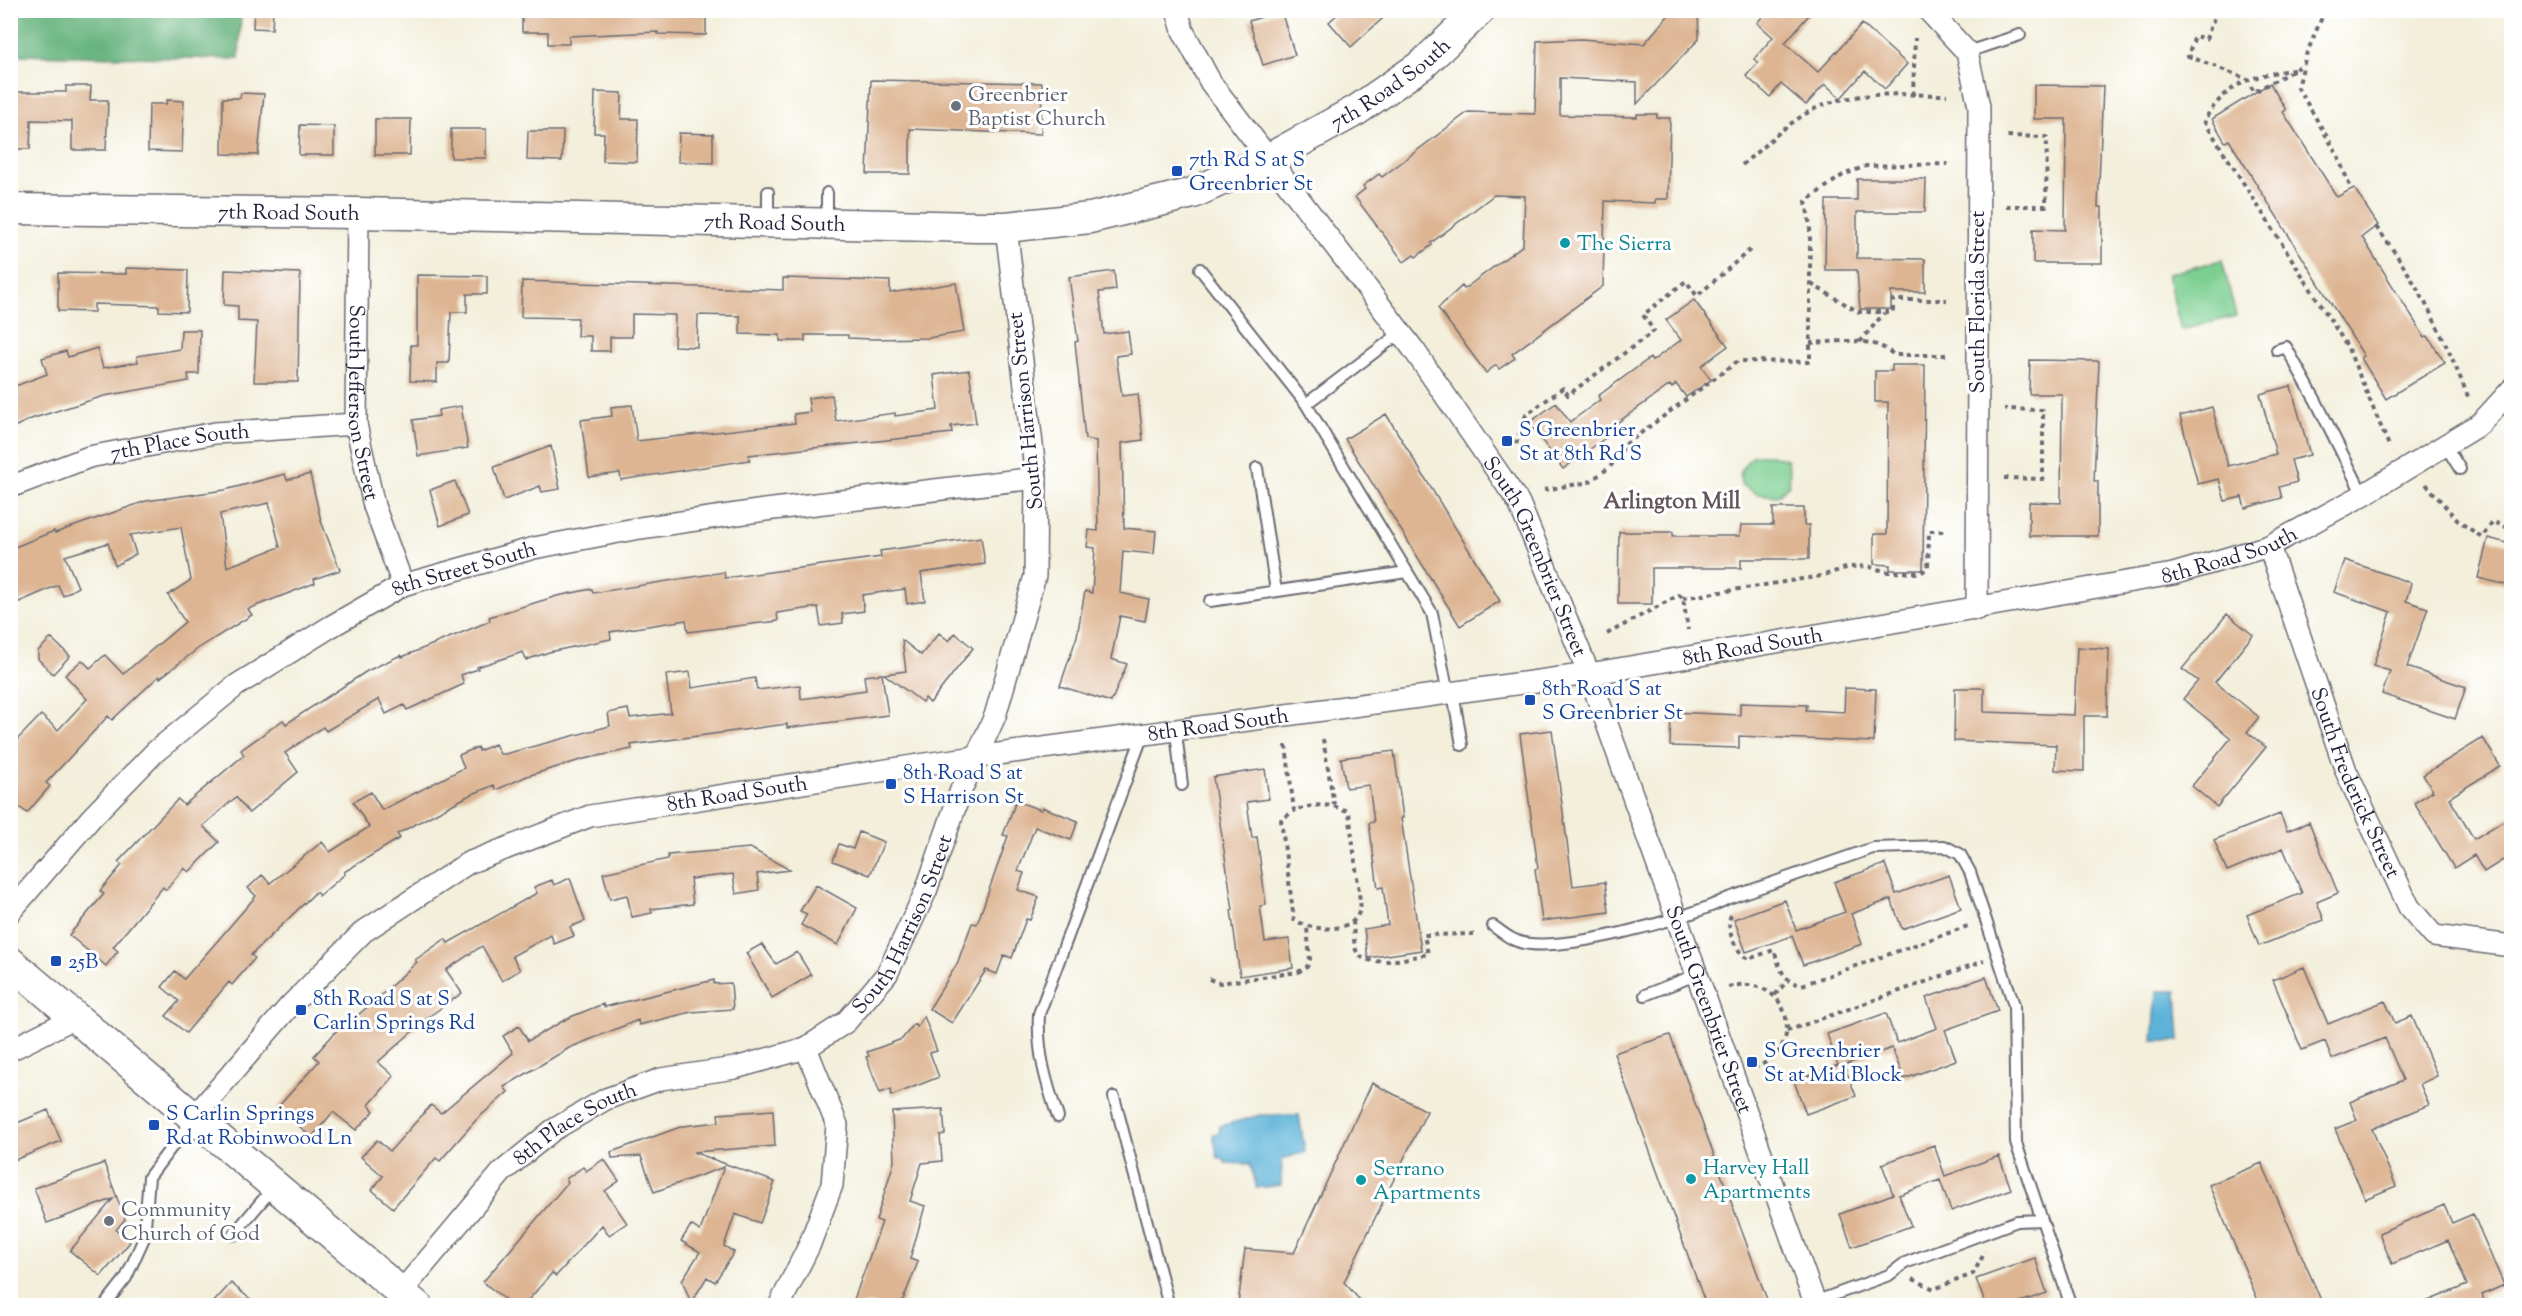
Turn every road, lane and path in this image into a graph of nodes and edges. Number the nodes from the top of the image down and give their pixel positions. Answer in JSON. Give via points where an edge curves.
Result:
{"nodes":[{"id":1,"x":1177,"y":10,"type":"edge"},
{"id":2,"x":1480,"y":10,"type":"edge"},
{"id":3,"x":1929,"y":10,"type":"edge"},
{"id":4,"x":2217,"y":10,"type":"edge"},
{"id":5,"x":2316,"y":10,"type":"edge"},
{"id":6,"x":2325,"y":12,"type":"edge"},
{"id":7,"x":2020,"y":34,"type":"dead end"},
{"id":8,"x":1915,"y":38,"type":"dead end"},
{"id":9,"x":1967,"y":52,"type":"junction"},
{"id":10,"x":2303,"y":65,"type":"junction"},
{"id":11,"x":2294,"y":70,"type":"junction"},
{"id":12,"x":2247,"y":79,"type":"junction"},
{"id":13,"x":1914,"y":95,"type":"junction"},
{"id":14,"x":1947,"y":95,"type":"dead end"},
{"id":15,"x":2006,"y":136,"type":"dead end"},
{"id":16,"x":1268,"y":159,"type":"junction"},
{"id":17,"x":1948,"y":164,"type":"dead end"},
{"id":18,"x":1742,"y":165,"type":"dead end"},
{"id":19,"x":2351,"y":189,"type":"dead end"},
{"id":20,"x":768,"y":192,"type":"dead end"},
{"id":21,"x":827,"y":193,"type":"dead end"},
{"id":22,"x":2006,"y":206,"type":"dead end"},
{"id":23,"x":10,"y":209,"type":"edge"},
{"id":24,"x":358,"y":213,"type":"junction"},
{"id":25,"x":767,"y":225,"type":"junction"},
{"id":26,"x":827,"y":225,"type":"junction"},
{"id":27,"x":1006,"y":227,"type":"junction"},
{"id":28,"x":2376,"y":227,"type":"dead end"},
{"id":29,"x":1752,"y":248,"type":"dead end"},
{"id":30,"x":1200,"y":269,"type":"dead end"},
{"id":31,"x":1810,"y":284,"type":"junction"},
{"id":32,"x":1947,"y":300,"type":"dead end"},
{"id":33,"x":1884,"y":312,"type":"junction"},
{"id":34,"x":1400,"y":333,"type":"junction"},
{"id":35,"x":1860,"y":342,"type":"junction"},
{"id":36,"x":1810,"y":343,"type":"junction"},
{"id":37,"x":2277,"y":350,"type":"dead end"},
{"id":38,"x":1946,"y":355,"type":"dead end"},
{"id":39,"x":2511,"y":389,"type":"edge"},
{"id":40,"x":2469,"y":399,"type":"dead end"},
{"id":41,"x":1306,"y":404,"type":"junction"},
{"id":42,"x":2004,"y":409,"type":"dead end"},
{"id":43,"x":356,"y":423,"type":"junction"},
{"id":44,"x":1515,"y":444,"type":"dead end"},
{"id":45,"x":2445,"y":445,"type":"junction"},
{"id":46,"x":2391,"y":448,"type":"dead end"},
{"id":47,"x":1257,"y":468,"type":"dead end"},
{"id":48,"x":2460,"y":469,"type":"dead end"},
{"id":49,"x":1036,"y":478,"type":"junction"},
{"id":50,"x":2004,"y":478,"type":"dead end"},
{"id":51,"x":2426,"y":483,"type":"dead end"},
{"id":52,"x":10,"y":488,"type":"edge"},
{"id":53,"x":1544,"y":490,"type":"dead end"},
{"id":54,"x":2363,"y":495,"type":"junction"},
{"id":55,"x":2511,"y":529,"type":"edge"},
{"id":56,"x":1944,"y":531,"type":"dead end"},
{"id":57,"x":2269,"y":546,"type":"junction"},
{"id":58,"x":1407,"y":572,"type":"junction"},
{"id":59,"x":404,"y":585,"type":"junction"},
{"id":60,"x":1276,"y":591,"type":"junction"},
{"id":61,"x":1683,"y":598,"type":"junction"},
{"id":62,"x":1210,"y":601,"type":"dead end"},
{"id":63,"x":1977,"y":609,"type":"junction"},
{"id":64,"x":1688,"y":630,"type":"dead end"},
{"id":65,"x":1607,"y":634,"type":"dead end"},
{"id":66,"x":1589,"y":674,"type":"junction"},
{"id":67,"x":1450,"y":693,"type":"junction"},
{"id":68,"x":1176,"y":732,"type":"junction"},
{"id":69,"x":1142,"y":737,"type":"junction"},
{"id":70,"x":1323,"y":739,"type":"dead end"},
{"id":71,"x":1286,"y":744,"type":"dead end"},
{"id":72,"x":1462,"y":745,"type":"dead end"},
{"id":73,"x":977,"y":757,"type":"junction"},
{"id":74,"x":1182,"y":785,"type":"dead end"},
{"id":75,"x":1334,"y":805,"type":"junction"},
{"id":76,"x":1294,"y":811,"type":"junction"},
{"id":77,"x":1730,"y":897,"type":"junction"},
{"id":78,"x":10,"y":912,"type":"edge"},
{"id":79,"x":1676,"y":918,"type":"junction"},
{"id":80,"x":1985,"y":920,"type":"junction"},
{"id":81,"x":1353,"y":921,"type":"junction"},
{"id":82,"x":1480,"y":926,"type":"dead end"},
{"id":83,"x":1493,"y":926,"type":"dead end"},
{"id":84,"x":1306,"y":928,"type":"junction"},
{"id":85,"x":2511,"y":946,"type":"edge"},
{"id":86,"x":1997,"y":956,"type":"junction"},
{"id":87,"x":10,"y":962,"type":"edge"},
{"id":88,"x":1698,"y":974,"type":"junction"},
{"id":89,"x":1209,"y":979,"type":"dead end"},
{"id":90,"x":1788,"y":980,"type":"junction"},
{"id":91,"x":1728,"y":987,"type":"dead end"},
{"id":92,"x":1645,"y":995,"type":"dead end"},
{"id":93,"x":1774,"y":995,"type":"junction"},
{"id":94,"x":76,"y":1017,"type":"junction"},
{"id":95,"x":1787,"y":1031,"type":"junction"},
{"id":96,"x":806,"y":1048,"type":"junction"},
{"id":97,"x":10,"y":1050,"type":"edge"},
{"id":98,"x":1757,"y":1067,"type":"dead end"},
{"id":99,"x":1114,"y":1097,"type":"dead end"},
{"id":100,"x":194,"y":1117,"type":"junction"},
{"id":101,"x":1058,"y":1117,"type":"dead end"},
{"id":102,"x":276,"y":1186,"type":"junction"},
{"id":103,"x":2041,"y":1220,"type":"junction"},
{"id":104,"x":233,"y":1234,"type":"dead end"},
{"id":105,"x":1988,"y":1246,"type":"dead end"},
{"id":106,"x":1911,"y":1278,"type":"dead end"},
{"id":107,"x":409,"y":1298,"type":"edge"},
{"id":108,"x":1815,"y":1304,"type":"edge"},
{"id":109,"x":104,"y":1305,"type":"edge"},
{"id":110,"x":779,"y":1305,"type":"edge"},
{"id":111,"x":1169,"y":1305,"type":"edge"},
{"id":112,"x":2072,"y":1305,"type":"edge"}],
"edges":[{"from":1,"to":16,"type":"street","name":"South Greenbrier Street","via":[[1183,31],[1211,83]]},
{"from":2,"to":16,"type":"street","name":"7th Road South","via":[[1423,64],[1357,110]]},
{"from":3,"to":9,"type":"street","name":"South Florida Street"},
{"from":4,"to":12,"type":"path","via":[[2206,39],[2195,36],[2188,56]]},
{"from":5,"to":6,"type":"path"},
{"from":6,"to":10,"type":"path"},
{"from":7,"to":9,"type":"lane"},
{"from":8,"to":13,"type":"path"},
{"from":9,"to":63,"type":"street","name":"South Florida Street","via":[[1979,106]]},
{"from":10,"to":11,"type":"path"},
{"from":10,"to":19,"type":"path","via":[[2298,88],[2326,134]]},
{"from":11,"to":12,"type":"path"},
{"from":11,"to":12,"type":"path","via":[[2254,92]]},
{"from":12,"to":46,"type":"path","via":[[2210,110],[2204,121],[2347,346]]},
{"from":13,"to":14,"type":"path"},
{"from":13,"to":18,"type":"path","via":[[1859,96],[1809,112]]},
{"from":15,"to":22,"type":"path","via":[[2047,137],[2046,206]]},
{"from":16,"to":27,"type":"street","name":"7th Road South","via":[[1193,193],[1090,218]]},
{"from":16,"to":34,"type":"street","name":"South Greenbrier Street"},
{"from":17,"to":31,"type":"path","via":[[1866,166],[1843,175],[1806,201]]},
{"from":20,"to":25,"type":"lane"},
{"from":21,"to":26,"type":"lane"},
{"from":23,"to":24,"type":"street","name":"7th Road South"},
{"from":24,"to":25,"type":"street","name":"7th Road South"},
{"from":24,"to":43,"type":"street","name":"South Jefferson Street"},
{"from":25,"to":26,"type":"street","name":"7th Road South"},
{"from":26,"to":27,"type":"street","name":"7th Road South"},
{"from":27,"to":49,"type":"street","name":"South Harrison Street"},
{"from":28,"to":40,"type":"path","via":[[2408,272]]},
{"from":29,"to":44,"type":"path","via":[[1697,296],[1686,281],[1643,315],[1654,332],[1568,395],[1563,388],[1526,415]]},
{"from":30,"to":41,"type":"lane"},
{"from":31,"to":33,"type":"path","via":[[1858,312]]},
{"from":31,"to":36,"type":"path"},
{"from":32,"to":33,"type":"path","via":[[1893,300],[1893,312]]},
{"from":33,"to":35,"type":"path"},
{"from":34,"to":41,"type":"lane"},
{"from":34,"to":66,"type":"street","name":"South Greenbrier Street","via":[[1519,503]]},
{"from":35,"to":36,"type":"path"},
{"from":35,"to":38,"type":"path","via":[[1885,347],[1894,355]]},
{"from":36,"to":53,"type":"path","via":[[1810,362],[1738,361],[1626,444],[1610,467],[1589,482]]},
{"from":37,"to":54,"type":"lane","via":[[2286,347]]},
{"from":39,"to":45,"type":"street","name":"8th Road South","via":[[2480,423]]},
{"from":41,"to":58,"type":"lane"},
{"from":42,"to":50,"type":"path","via":[[2043,410],[2043,479]]},
{"from":43,"to":52,"type":"street","name":"7th Place South","via":[[204,435],[89,457]]},
{"from":43,"to":59,"type":"street","name":"South Jefferson Street","via":[[374,506]]},
{"from":45,"to":48,"type":"lane"},
{"from":45,"to":54,"type":"street","name":"8th Road South"},
{"from":47,"to":60,"type":"lane"},
{"from":49,"to":59,"type":"street","name":"8th Street South","via":[[640,528],[534,548]]},
{"from":49,"to":73,"type":"street","name":"South Harrison Street","via":[[1035,576],[995,716]]},
{"from":51,"to":55,"type":"path","via":[[2458,521],[2482,537],[2493,522]]},
{"from":54,"to":57,"type":"street","name":"8th Road South"},
{"from":56,"to":61,"type":"path","via":[[1929,531],[1928,567],[1921,573],[1849,567],[1821,576]]},
{"from":57,"to":63,"type":"street","name":"8th Road South","via":[[2173,574]]},
{"from":57,"to":85,"type":"street","name":"South Frederick Street","via":[[2346,771],[2409,907],[2434,936]]},
{"from":58,"to":60,"type":"lane"},
{"from":58,"to":67,"type":"lane","via":[[1435,620]]},
{"from":59,"to":78,"type":"street","name":"8th Street South","via":[[237,684],[164,744],[91,818]]},
{"from":60,"to":62,"type":"lane"},
{"from":61,"to":64,"type":"path"},
{"from":61,"to":65,"type":"path","via":[[1679,595]]},
{"from":63,"to":66,"type":"street","name":"8th Road South"},
{"from":66,"to":67,"type":"street","name":"8th Road South"},
{"from":66,"to":79,"type":"street","name":"South Greenbrier Street"},
{"from":67,"to":68,"type":"street","name":"8th Road South"},
{"from":67,"to":72,"type":"lane"},
{"from":68,"to":69,"type":"street","name":"8th Road South"},
{"from":68,"to":74,"type":"lane"},
{"from":69,"to":73,"type":"street","name":"8th Road South"},
{"from":69,"to":101,"type":"lane","via":[[1040,1014],[1042,1072]]},
{"from":70,"to":75,"type":"path"},
{"from":71,"to":76,"type":"path"},
{"from":73,"to":96,"type":"street","name":"South Harrison Street","via":[[961,790],[926,891],[887,974],[846,1022]]},
{"from":73,"to":100,"type":"street","name":"8th Road South","via":[[590,816],[468,863],[363,932],[288,1008]]},
{"from":75,"to":76,"type":"path","via":[[1313,805]]},
{"from":75,"to":81,"type":"path","via":[[1349,812],[1361,909]]},
{"from":76,"to":84,"type":"path","via":[[1281,820],[1294,920]]},
{"from":77,"to":79,"type":"lane","via":[[1705,910]]},
{"from":77,"to":80,"type":"lane","via":[[1873,848],[1944,846],[1960,854],[1970,872]]},
{"from":77,"to":90,"type":"path","via":[[1734,908],[1728,925],[1739,954],[1748,959],[1774,950]]},
{"from":79,"to":83,"type":"lane","via":[[1629,932],[1544,945],[1517,942]]},
{"from":79,"to":88,"type":"street","name":"South Greenbrier Street"},
{"from":80,"to":86,"type":"lane"},
{"from":80,"to":90,"type":"path","via":[[1802,985]]},
{"from":81,"to":82,"type":"path","via":[[1356,951],[1373,962],[1428,954],[1424,935],[1475,934]]},
{"from":81,"to":84,"type":"path","via":[[1331,928]]},
{"from":84,"to":89,"type":"path","via":[[1310,958],[1307,967],[1298,972],[1220,983]]},
{"from":86,"to":95,"type":"path"},
{"from":86,"to":103,"type":"lane","via":[[2014,1005],[2016,1143]]},
{"from":87,"to":94,"type":"street"},
{"from":88,"to":92,"type":"lane"},
{"from":88,"to":108,"type":"street","name":"South Greenbrier Street"},
{"from":90,"to":93,"type":"path"},
{"from":91,"to":93,"type":"path","via":[[1744,982],[1764,987]]},
{"from":93,"to":95,"type":"path","via":[[1786,1014]]},
{"from":94,"to":97,"type":"street"},
{"from":94,"to":100,"type":"street"},
{"from":95,"to":98,"type":"path","via":[[1782,1048],[1771,1061]]},
{"from":96,"to":107,"type":"street","name":"8th Place South","via":[[735,1068],[661,1079],[606,1099],[553,1130],[502,1172]]},
{"from":96,"to":110,"type":"street","via":[[837,1125],[832,1185]]},
{"from":99,"to":111,"type":"lane"},
{"from":100,"to":102,"type":"street"},
{"from":100,"to":109,"type":"lane","name":"8th Road South","via":[[149,1177],[144,1239],[126,1278]]},
{"from":102,"to":104,"type":"lane"},
{"from":102,"to":107,"type":"street"},
{"from":103,"to":108,"type":"lane","via":[[2017,1221],[1905,1263],[1889,1275]]},
{"from":103,"to":112,"type":"lane"},
{"from":105,"to":106,"type":"path","via":[[1973,1274],[1934,1289]]}]}
